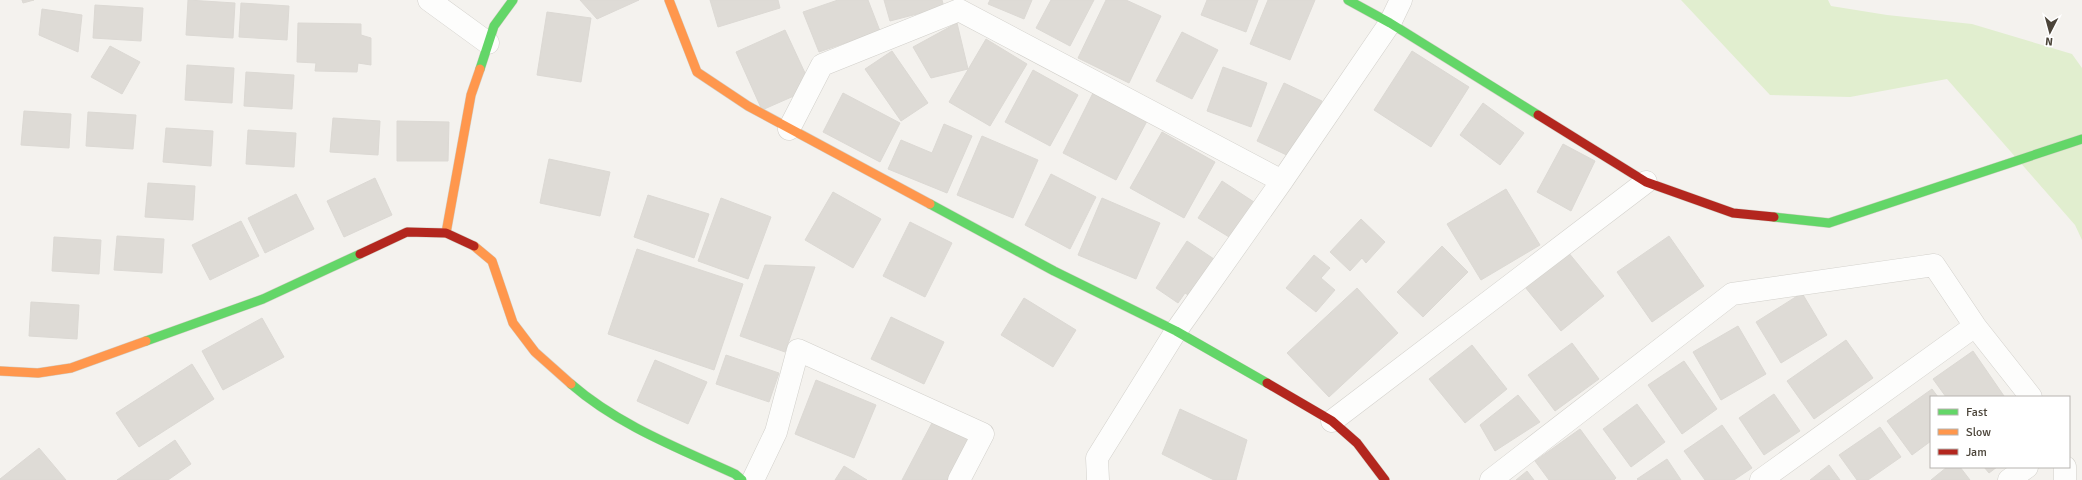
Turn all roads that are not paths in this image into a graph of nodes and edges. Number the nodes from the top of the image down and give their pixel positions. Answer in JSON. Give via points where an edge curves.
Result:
{"nodes":[{"id":1,"x":429,"y":0,"type":"edge"},
{"id":2,"x":513,"y":0,"type":"edge"},
{"id":3,"x":668,"y":0,"type":"edge"},
{"id":4,"x":1348,"y":0,"type":"edge"},
{"id":5,"x":1401,"y":0,"type":"edge"},
{"id":6,"x":959,"y":5,"type":"edge"},
{"id":7,"x":1390,"y":22,"type":"junction"},
{"id":8,"x":488,"y":44,"type":"junction"},
{"id":9,"x":789,"y":129,"type":"junction"},
{"id":10,"x":2082,"y":139,"type":"edge"},
{"id":11,"x":1282,"y":181,"type":"junction"},
{"id":12,"x":1646,"y":182,"type":"junction"},
{"id":13,"x":446,"y":233,"type":"junction"},
{"id":14,"x":1975,"y":326,"type":"junction"},
{"id":15,"x":1176,"y":331,"type":"junction"},
{"id":16,"x":0,"y":371,"type":"edge"},
{"id":17,"x":2030,"y":396,"type":"edge"},
{"id":18,"x":1332,"y":420,"type":"junction"},
{"id":19,"x":2026,"y":468,"type":"edge"},
{"id":20,"x":2065,"y":468,"type":"edge"},
{"id":21,"x":742,"y":480,"type":"edge"},
{"id":22,"x":753,"y":480,"type":"edge"},
{"id":23,"x":959,"y":480,"type":"edge"},
{"id":24,"x":1098,"y":480,"type":"edge"},
{"id":25,"x":1385,"y":480,"type":"edge"},
{"id":26,"x":1491,"y":480,"type":"edge"},
{"id":27,"x":1761,"y":480,"type":"edge"},
{"id":28,"x":2009,"y":480,"type":"edge"},
{"id":29,"x":2065,"y":480,"type":"edge"}],
"edges":[{"from":1,"to":8,"type":"street"},
{"from":2,"to":8,"type":"street","via":[[494,26]]},
{"from":3,"to":9,"type":"street","via":[[697,72],[748,106]]},
{"from":4,"to":7,"type":"street"},
{"from":5,"to":7,"type":"street"},
{"from":6,"to":9,"type":"street","via":[[822,65]]},
{"from":6,"to":11,"type":"street"},
{"from":7,"to":11,"type":"street"},
{"from":7,"to":12,"type":"street"},
{"from":8,"to":13,"type":"street","via":[[471,95]]},
{"from":9,"to":15,"type":"street","via":[[1054,271]]},
{"from":10,"to":12,"type":"street","via":[[1829,223],[1733,213]]},
{"from":11,"to":15,"type":"street"},
{"from":12,"to":18,"type":"street"},
{"from":13,"to":16,"type":"street","via":[[407,232],[263,299],[71,368],[38,373]]},
{"from":13,"to":21,"type":"street","via":[[471,243],[492,261],[513,323],[534,352],[586,397],[635,428],[735,474]]},
{"from":14,"to":17,"type":"street"},
{"from":14,"to":26,"type":"street","via":[[1934,265],[1732,294]]},
{"from":14,"to":27,"type":"street"},
{"from":15,"to":18,"type":"street"},
{"from":15,"to":24,"type":"street","via":[[1097,458]]},
{"from":18,"to":25,"type":"street","via":[[1357,443]]},
{"from":19,"to":28,"type":"street"},
{"from":20,"to":29,"type":"street"},
{"from":22,"to":23,"type":"street","via":[[776,432],[798,350],[983,434]]}]}
